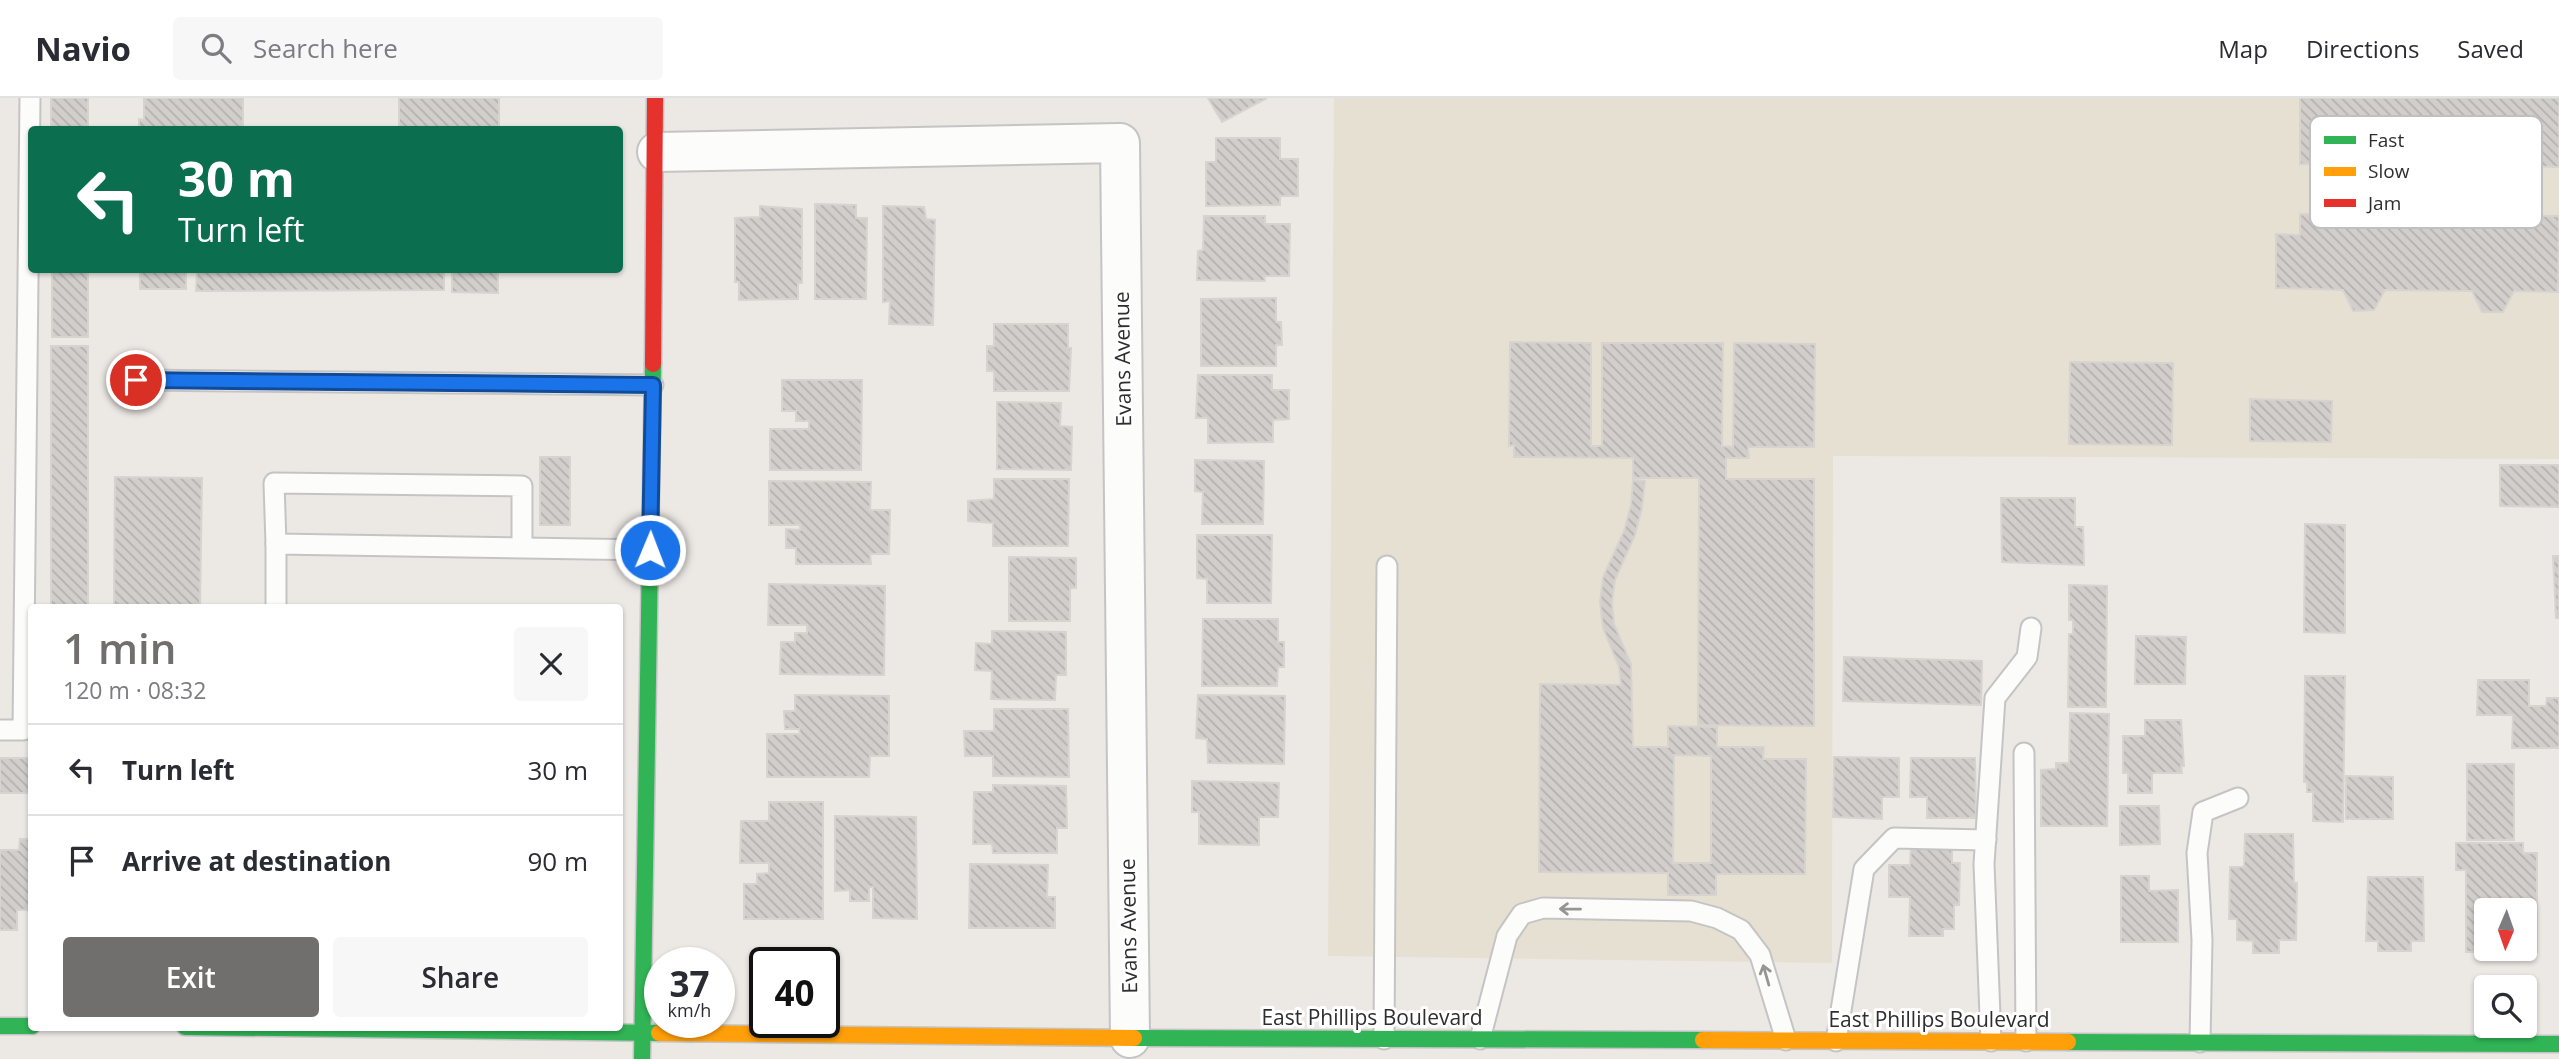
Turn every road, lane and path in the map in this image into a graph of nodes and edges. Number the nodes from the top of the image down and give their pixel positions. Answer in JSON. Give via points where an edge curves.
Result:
{"nodes":[{"id":1,"x":30,"y":98,"type":"edge"},
{"id":2,"x":655,"y":98,"type":"edge"},
{"id":3,"x":30,"y":126,"type":"edge"},
{"id":4,"x":657,"y":152,"type":"junction"},
{"id":5,"x":28,"y":273,"type":"edge"},
{"id":6,"x":136,"y":380,"type":"dead end"},
{"id":7,"x":653,"y":385,"type":"junction"},
{"id":8,"x":276,"y":544,"type":"junction"},
{"id":9,"x":522,"y":547,"type":"junction"},
{"id":10,"x":650,"y":550,"type":"junction"},
{"id":11,"x":1387,"y":566,"type":"dead end"},
{"id":12,"x":276,"y":604,"type":"edge"},
{"id":13,"x":2031,"y":628,"type":"dead end"},
{"id":14,"x":0,"y":730,"type":"edge"},
{"id":15,"x":2024,"y":753,"type":"dead end"},
{"id":16,"x":2238,"y":798,"type":"dead end"},
{"id":17,"x":1986,"y":840,"type":"junction"},
{"id":18,"x":0,"y":1026,"type":"edge"},
{"id":19,"x":28,"y":1026,"type":"edge"},
{"id":20,"x":623,"y":1031,"type":"edge"},
{"id":21,"x":642,"y":1031,"type":"junction"},
{"id":22,"x":1063,"y":1037,"type":"junction"},
{"id":23,"x":1130,"y":1038,"type":"junction"},
{"id":24,"x":1227,"y":1038,"type":"junction"},
{"id":25,"x":1384,"y":1039,"type":"junction"},
{"id":26,"x":1480,"y":1039,"type":"junction"},
{"id":27,"x":1786,"y":1040,"type":"junction"},
{"id":28,"x":1836,"y":1041,"type":"junction"},
{"id":29,"x":1991,"y":1041,"type":"junction"},
{"id":30,"x":2026,"y":1041,"type":"junction"},
{"id":31,"x":2200,"y":1042,"type":"junction"},
{"id":32,"x":2559,"y":1044,"type":"edge"},
{"id":33,"x":1608,"y":1049,"type":"edge"},
{"id":34,"x":2226,"y":1051,"type":"edge"},
{"id":35,"x":642,"y":1059,"type":"edge"},
{"id":36,"x":1063,"y":1059,"type":"edge"},
{"id":37,"x":1227,"y":1059,"type":"edge"}],
"edges":[{"from":1,"to":3,"type":"lane"},
{"from":2,"to":4,"type":"street"},
{"from":4,"to":7,"type":"street"},
{"from":4,"to":23,"type":"street","name":"Evans Avenue","via":[[1120,143]]},
{"from":5,"to":14,"type":"lane","via":[[23,730]]},
{"from":6,"to":7,"type":"lane"},
{"from":7,"to":10,"type":"street"},
{"from":8,"to":9,"type":"lane"},
{"from":8,"to":9,"type":"lane","via":[[274,483],[522,486]]},
{"from":8,"to":12,"type":"lane"},
{"from":9,"to":10,"type":"lane"},
{"from":10,"to":21,"type":"street"},
{"from":11,"to":25,"type":"lane"},
{"from":13,"to":17,"type":"lane","via":[[2027,657],[1995,698]]},
{"from":15,"to":30,"type":"lane"},
{"from":16,"to":31,"type":"lane","via":[[2203,812],[2197,853],[2202,940]]},
{"from":17,"to":28,"type":"lane","via":[[1894,838],[1864,869]]},
{"from":17,"to":29,"type":"lane"},
{"from":18,"to":19,"type":"street"},
{"from":20,"to":21,"type":"street","name":"East Phillips Boulevard"},
{"from":21,"to":22,"type":"street","name":"East Phillips Boulevard"},
{"from":21,"to":35,"type":"street"},
{"from":22,"to":23,"type":"street","name":"East Phillips Boulevard"},
{"from":22,"to":36,"type":"lane"},
{"from":23,"to":24,"type":"street","name":"East Phillips Boulevard"},
{"from":24,"to":25,"type":"street","name":"East Phillips Boulevard"},
{"from":24,"to":37,"type":"lane"},
{"from":25,"to":26,"type":"street","name":"East Phillips Boulevard"},
{"from":27,"to":26,"type":"lane","one_way":true,"via":[[1760,954],[1741,930],[1691,911],[1543,908],[1522,914],[1507,936]]},
{"from":26,"to":33,"type":"street","name":"East Phillips Boulevard"},
{"from":27,"to":28,"type":"street","name":"East Phillips Boulevard"},
{"from":27,"to":33,"type":"street","name":"East Phillips Boulevard"},
{"from":28,"to":29,"type":"street","name":"East Phillips Boulevard"},
{"from":29,"to":30,"type":"street","name":"East Phillips Boulevard"},
{"from":30,"to":31,"type":"street","name":"East Phillips Boulevard"},
{"from":31,"to":34,"type":"street","name":"East Phillips Boulevard"},
{"from":32,"to":34,"type":"street","name":"East Phillips Boulevard"}]}
